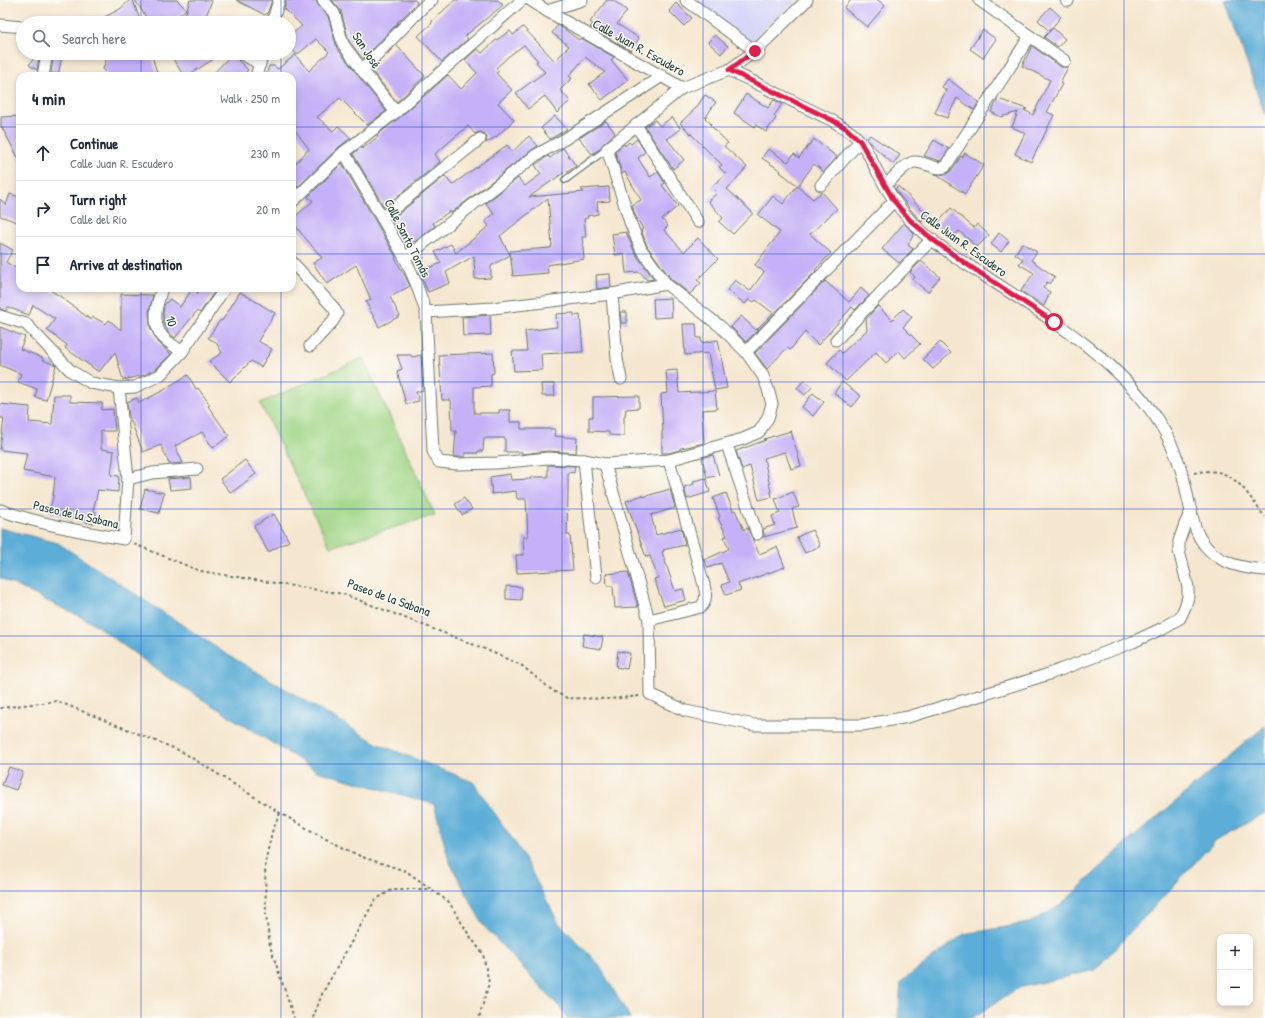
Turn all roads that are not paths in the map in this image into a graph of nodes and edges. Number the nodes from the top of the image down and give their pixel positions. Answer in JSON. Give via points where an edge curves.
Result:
{"nodes":[{"id":1,"x":279,"y":0,"type":"edge"},
{"id":2,"x":323,"y":0,"type":"edge"},
{"id":3,"x":522,"y":0,"type":"edge"},
{"id":4,"x":530,"y":0,"type":"edge"},
{"id":5,"x":582,"y":0,"type":"edge"},
{"id":6,"x":686,"y":0,"type":"edge"},
{"id":7,"x":807,"y":0,"type":"edge"},
{"id":8,"x":979,"y":0,"type":"edge"},
{"id":9,"x":426,"y":2,"type":"edge"},
{"id":10,"x":547,"y":11,"type":"junction"},
{"id":11,"x":274,"y":16,"type":"edge"},
{"id":12,"x":0,"y":25,"type":"edge"},
{"id":13,"x":16,"y":26,"type":"edge"},
{"id":14,"x":1030,"y":36,"type":"junction"},
{"id":15,"x":755,"y":51,"type":"junction"},
{"id":16,"x":46,"y":60,"type":"edge"},
{"id":17,"x":260,"y":60,"type":"edge"},
{"id":18,"x":1065,"y":61,"type":"dead end"},
{"id":19,"x":362,"y":70,"type":"junction"},
{"id":20,"x":729,"y":70,"type":"junction"},
{"id":21,"x":44,"y":72,"type":"edge"},
{"id":22,"x":257,"y":72,"type":"edge"},
{"id":23,"x":662,"y":76,"type":"junction"},
{"id":24,"x":682,"y":88,"type":"junction"},
{"id":25,"x":396,"y":112,"type":"junction"},
{"id":26,"x":636,"y":125,"type":"junction"},
{"id":27,"x":480,"y":139,"type":"dead end"},
{"id":28,"x":860,"y":141,"type":"junction"},
{"id":29,"x":607,"y":149,"type":"junction"},
{"id":30,"x":344,"y":152,"type":"junction"},
{"id":31,"x":565,"y":180,"type":"dead end"},
{"id":32,"x":821,"y":185,"type":"dead end"},
{"id":33,"x":885,"y":186,"type":"junction"},
{"id":34,"x":296,"y":198,"type":"edge"},
{"id":35,"x":894,"y":201,"type":"junction"},
{"id":36,"x":382,"y":218,"type":"junction"},
{"id":37,"x":698,"y":222,"type":"dead end"},
{"id":38,"x":932,"y":239,"type":"junction"},
{"id":39,"x":405,"y":258,"type":"junction"},
{"id":40,"x":296,"y":266,"type":"edge"},
{"id":41,"x":666,"y":284,"type":"junction"},
{"id":42,"x":161,"y":292,"type":"edge"},
{"id":43,"x":222,"y":292,"type":"edge"},
{"id":44,"x":612,"y":294,"type":"junction"},
{"id":45,"x":426,"y":312,"type":"junction"},
{"id":46,"x":0,"y":316,"type":"edge"},
{"id":47,"x":836,"y":340,"type":"dead end"},
{"id":48,"x":310,"y":346,"type":"dead end"},
{"id":49,"x":182,"y":352,"type":"junction"},
{"id":50,"x":746,"y":352,"type":"junction"},
{"id":51,"x":621,"y":379,"type":"dead end"},
{"id":52,"x":119,"y":388,"type":"junction"},
{"id":53,"x":727,"y":445,"type":"junction"},
{"id":54,"x":584,"y":460,"type":"junction"},
{"id":55,"x":669,"y":460,"type":"junction"},
{"id":56,"x":605,"y":464,"type":"junction"},
{"id":57,"x":197,"y":469,"type":"dead end"},
{"id":58,"x":128,"y":479,"type":"junction"},
{"id":59,"x":0,"y":510,"type":"edge"},
{"id":60,"x":1191,"y":511,"type":"junction"},
{"id":61,"x":757,"y":534,"type":"dead end"},
{"id":62,"x":1262,"y":570,"type":"edge"},
{"id":63,"x":596,"y":577,"type":"dead end"},
{"id":64,"x":649,"y":620,"type":"junction"}],
"edges":[{"from":1,"to":11,"type":"street"},
{"from":2,"to":19,"type":"street","name":"San José","via":[[334,13],[343,44]]},
{"from":3,"to":25,"type":"street"},
{"from":4,"to":10,"type":"street","name":"Calle Juan R. Escudero"},
{"from":5,"to":10,"type":"street"},
{"from":6,"to":15,"type":"street"},
{"from":7,"to":15,"type":"street"},
{"from":8,"to":14,"type":"street"},
{"from":9,"to":19,"type":"street"},
{"from":10,"to":23,"type":"street","name":"Calle Juan R. Escudero"},
{"from":12,"to":13,"type":"street"},
{"from":14,"to":18,"type":"street"},
{"from":14,"to":33,"type":"street","via":[[945,167],[913,162]]},
{"from":15,"to":20,"type":"street"},
{"from":16,"to":21,"type":"street"},
{"from":17,"to":22,"type":"street"},
{"from":19,"to":25,"type":"street","name":"San José"},
{"from":20,"to":24,"type":"street","name":"Calle Juan R. Escudero"},
{"from":20,"to":28,"type":"street","name":"Calle Juan R. Escudero","via":[[832,120]]},
{"from":23,"to":24,"type":"street","name":"Calle Juan R. Escudero"},
{"from":23,"to":39,"type":"street","via":[[536,155]]},
{"from":24,"to":26,"type":"street"},
{"from":25,"to":30,"type":"street"},
{"from":26,"to":29,"type":"street"},
{"from":26,"to":37,"type":"street"},
{"from":27,"to":36,"type":"street"},
{"from":28,"to":32,"type":"street"},
{"from":28,"to":33,"type":"street","name":"Calle Juan R. Escudero"},
{"from":29,"to":31,"type":"lane"},
{"from":29,"to":41,"type":"street","via":[[641,249]]},
{"from":30,"to":34,"type":"street"},
{"from":30,"to":36,"type":"street","name":"Calle Santo Tomás"},
{"from":33,"to":35,"type":"street","name":"Calle Juan R. Escudero"},
{"from":35,"to":38,"type":"street","name":"Calle Juan R. Escudero","via":[[910,220]]},
{"from":35,"to":50,"type":"street"},
{"from":36,"to":39,"type":"street","name":"Calle Santo Tomás"},
{"from":38,"to":47,"type":"street"},
{"from":38,"to":60,"type":"street","name":"Calle Juan R. Escudero","via":[[1082,342],[1135,391],[1157,419],[1173,446]]},
{"from":39,"to":45,"type":"street","name":"Calle Santo Tomás"},
{"from":40,"to":48,"type":"street","via":[[337,314]]},
{"from":41,"to":44,"type":"street"},
{"from":41,"to":50,"type":"street","via":[[721,327]]},
{"from":42,"to":49,"type":"street","name":"10","via":[[156,310],[156,324],[162,336]]},
{"from":43,"to":49,"type":"street"},
{"from":44,"to":45,"type":"street","via":[[492,308]]},
{"from":44,"to":51,"type":"street"},
{"from":45,"to":54,"type":"street","name":"Calle Santo Tomás","via":[[434,451],[439,462],[497,463],[548,458]]},
{"from":46,"to":52,"type":"street","via":[[26,324],[71,371],[91,383]]},
{"from":49,"to":52,"type":"street","via":[[160,375],[135,387]]},
{"from":50,"to":53,"type":"street","via":[[763,376],[772,404],[768,418],[759,432]]},
{"from":52,"to":58,"type":"street"},
{"from":53,"to":55,"type":"street"},
{"from":53,"to":61,"type":"street"},
{"from":54,"to":56,"type":"street"},
{"from":54,"to":63,"type":"street"},
{"from":55,"to":56,"type":"street"},
{"from":55,"to":64,"type":"street","via":[[706,597],[701,607]]},
{"from":56,"to":64,"type":"street"},
{"from":57,"to":58,"type":"street","via":[[152,473]]},
{"from":58,"to":59,"type":"street","name":"Paseo de la Sabana","via":[[124,540]]},
{"from":60,"to":62,"type":"street","name":"Calle Juan R. Escudero","via":[[1199,536],[1208,549],[1230,564]]},
{"from":60,"to":64,"type":"street","via":[[1179,542],[1188,587],[1186,607],[1180,618],[1133,642],[1049,674],[908,717],[862,725],[754,725],[686,711],[650,694]]}]}
